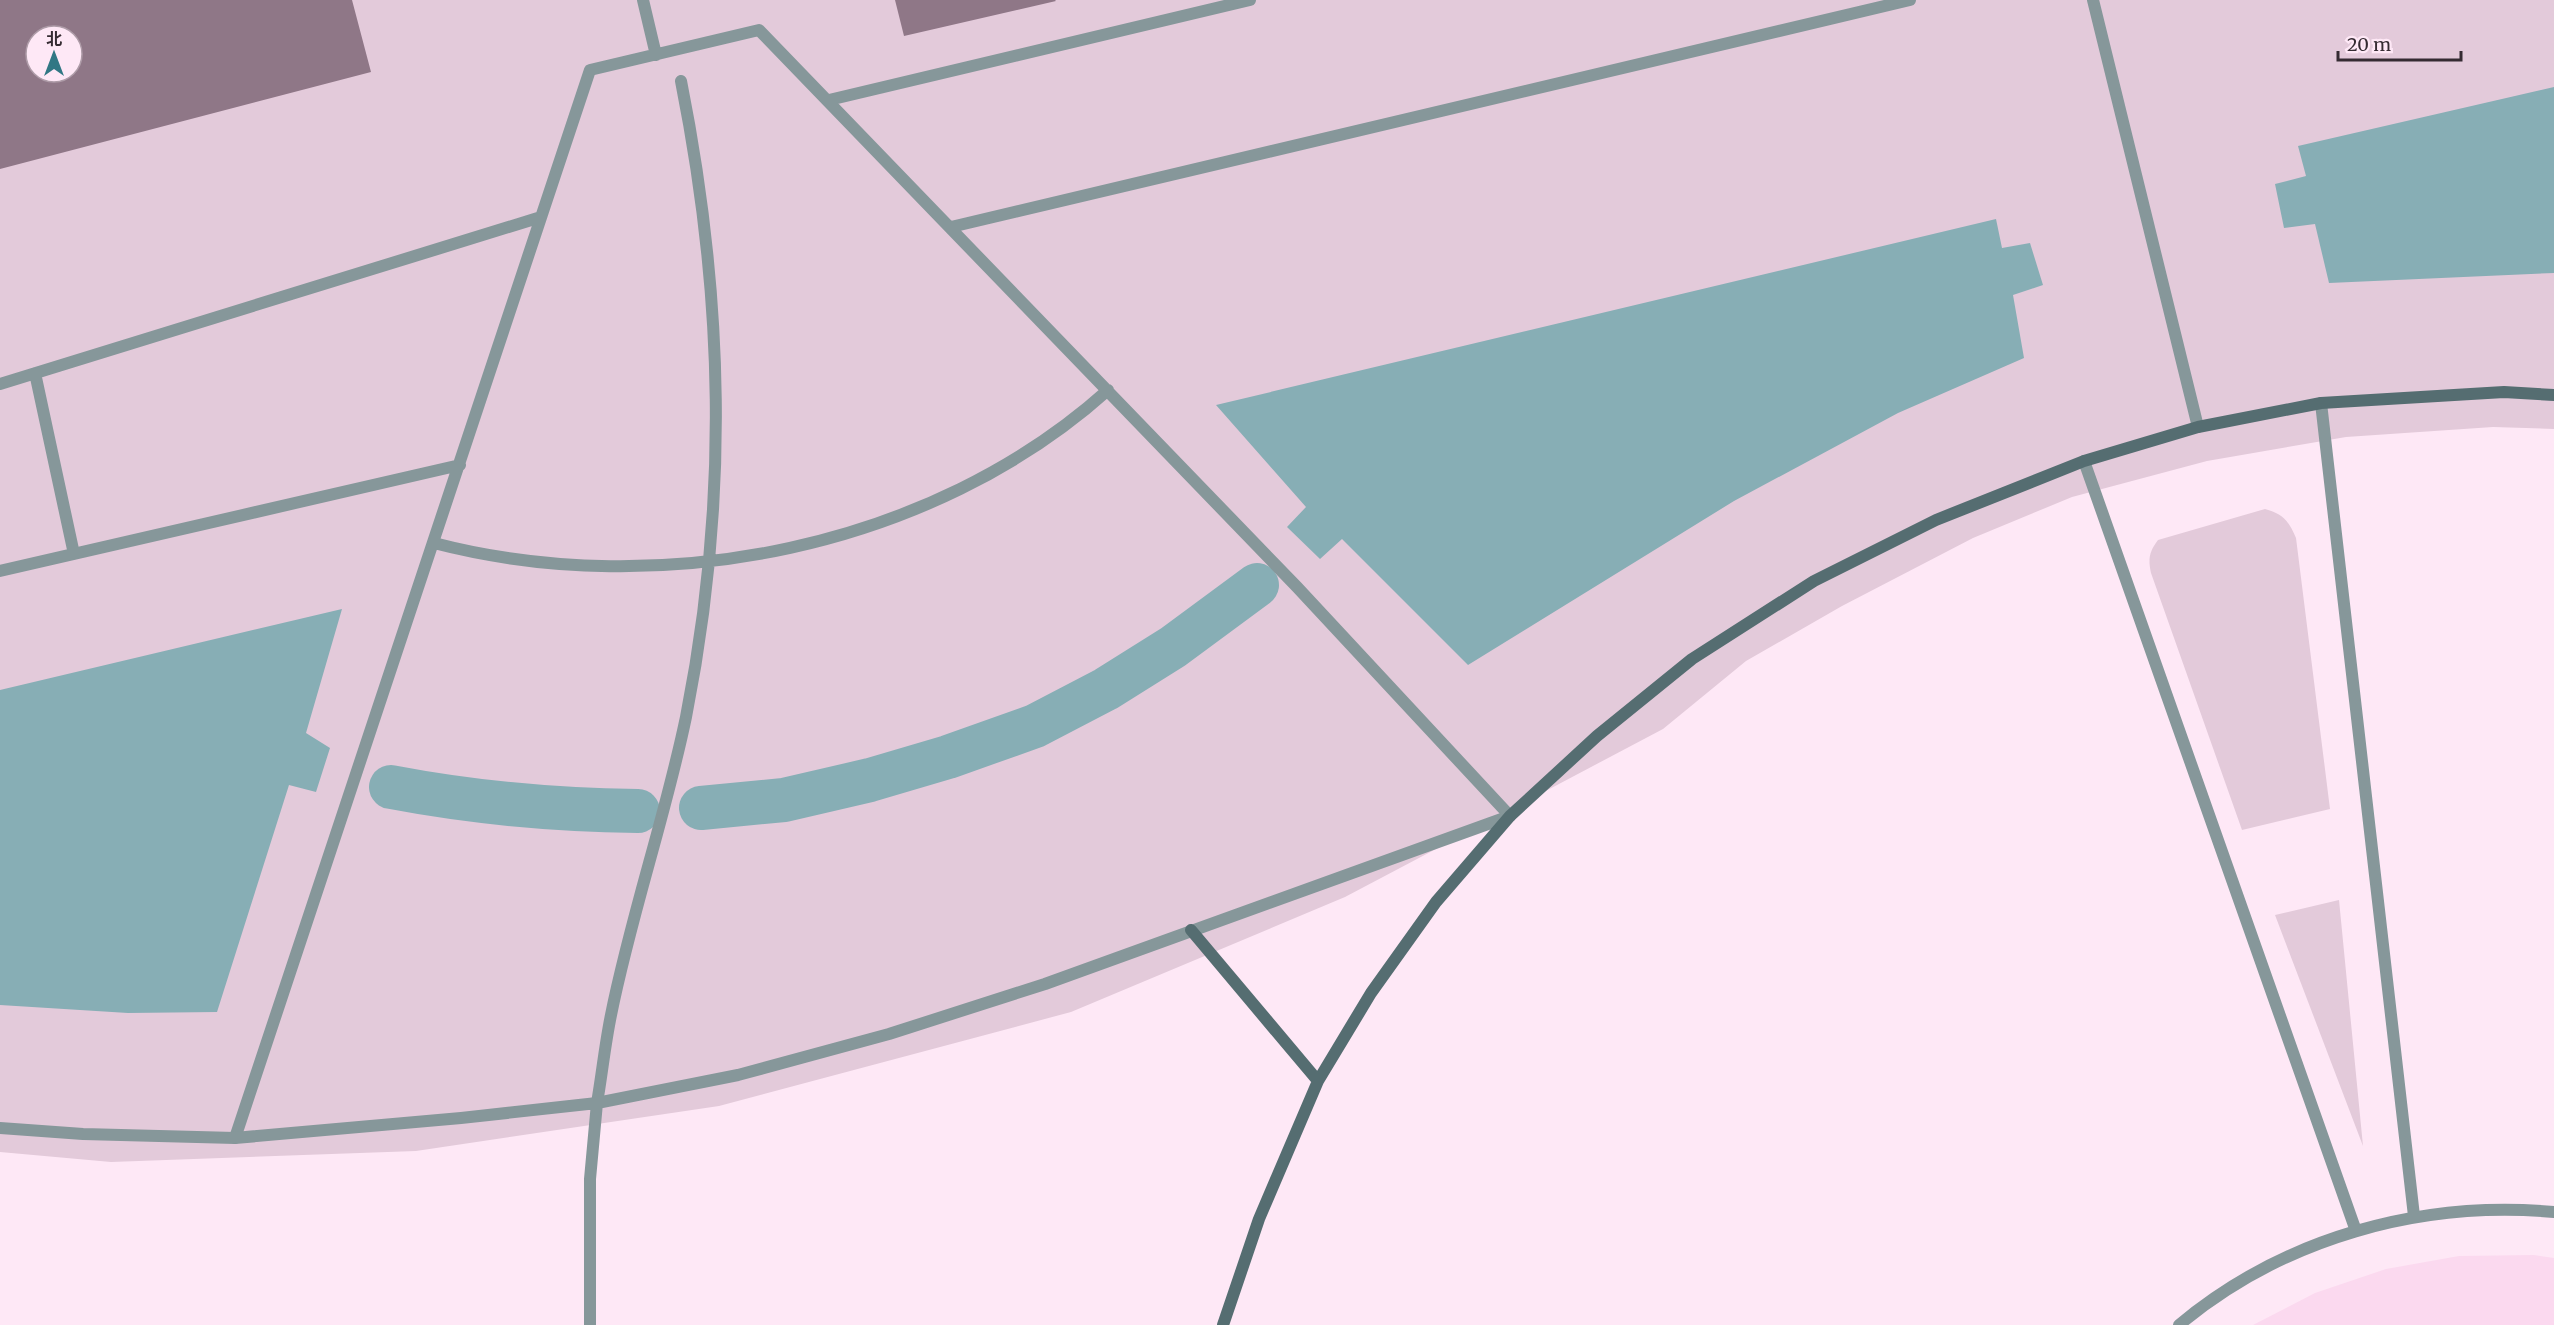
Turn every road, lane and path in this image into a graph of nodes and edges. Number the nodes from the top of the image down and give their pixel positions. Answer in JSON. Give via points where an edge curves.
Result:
{"nodes":[{"id":1,"x":643,"y":0,"type":"edge"},
{"id":2,"x":1250,"y":0,"type":"edge"},
{"id":3,"x":1910,"y":0,"type":"edge"},
{"id":4,"x":2092,"y":0,"type":"edge"},
{"id":5,"x":656,"y":55,"type":"junction"},
{"id":6,"x":681,"y":81,"type":"dead end"},
{"id":7,"x":829,"y":100,"type":"junction"},
{"id":8,"x":541,"y":217,"type":"junction"},
{"id":9,"x":951,"y":227,"type":"junction"},
{"id":10,"x":35,"y":373,"type":"junction"},
{"id":11,"x":0,"y":384,"type":"edge"},
{"id":12,"x":1108,"y":390,"type":"junction"},
{"id":13,"x":2554,"y":395,"type":"edge"},
{"id":14,"x":2321,"y":403,"type":"junction"},
{"id":15,"x":2198,"y":427,"type":"junction"},
{"id":16,"x":2084,"y":461,"type":"junction"},
{"id":17,"x":460,"y":465,"type":"junction"},
{"id":18,"x":434,"y":543,"type":"junction"},
{"id":19,"x":74,"y":554,"type":"junction"},
{"id":20,"x":708,"y":560,"type":"junction"},
{"id":21,"x":0,"y":571,"type":"edge"},
{"id":22,"x":1510,"y":816,"type":"junction"},
{"id":23,"x":1191,"y":930,"type":"junction"},
{"id":24,"x":1318,"y":1081,"type":"junction"},
{"id":25,"x":597,"y":1103,"type":"junction"},
{"id":26,"x":0,"y":1128,"type":"edge"},
{"id":27,"x":235,"y":1138,"type":"junction"},
{"id":28,"x":2554,"y":1212,"type":"edge"},
{"id":29,"x":2414,"y":1216,"type":"junction"},
{"id":30,"x":2356,"y":1231,"type":"junction"},
{"id":31,"x":590,"y":1325,"type":"edge"},
{"id":32,"x":1223,"y":1325,"type":"edge"},
{"id":33,"x":2179,"y":1325,"type":"edge"}],
"edges":[{"from":1,"to":5,"type":"street"},
{"from":2,"to":7,"type":"street"},
{"from":3,"to":9,"type":"street"},
{"from":4,"to":15,"type":"street"},
{"from":5,"to":7,"type":"street","via":[[759,30]]},
{"from":5,"to":8,"type":"street","via":[[590,70]]},
{"from":6,"to":20,"type":"street","via":[[698,167],[715,317],[715,477]]},
{"from":7,"to":9,"type":"street"},
{"from":8,"to":10,"type":"street"},
{"from":8,"to":17,"type":"street"},
{"from":9,"to":12,"type":"street"},
{"from":10,"to":11,"type":"street"},
{"from":10,"to":19,"type":"street"},
{"from":12,"to":20,"type":"street","via":[[1072,423],[933,503],[829,540]]},
{"from":12,"to":22,"type":"street"},
{"from":13,"to":14,"type":"street","via":[[2504,392]]},
{"from":14,"to":15,"type":"street"},
{"from":14,"to":29,"type":"street"},
{"from":15,"to":16,"type":"street"},
{"from":16,"to":22,"type":"street","via":[[1936,520],[1814,581],[1692,659],[1597,736]]},
{"from":16,"to":30,"type":"street"},
{"from":17,"to":18,"type":"street"},
{"from":17,"to":19,"type":"street"},
{"from":18,"to":20,"type":"street","via":[[530,562],[595,568]]},
{"from":18,"to":27,"type":"street"},
{"from":19,"to":21,"type":"street"},
{"from":20,"to":25,"type":"street","via":[[685,719],[611,1015]]},
{"from":22,"to":23,"type":"street"},
{"from":22,"to":24,"type":"street","via":[[1436,902],[1371,993]]},
{"from":23,"to":24,"type":"street"},
{"from":23,"to":25,"type":"street","via":[[1045,984],[889,1034],[738,1075]]},
{"from":24,"to":32,"type":"street","via":[[1259,1219]]},
{"from":25,"to":27,"type":"street"},
{"from":25,"to":31,"type":"street","via":[[590,1179]]},
{"from":26,"to":27,"type":"street"},
{"from":28,"to":29,"type":"street","via":[[2507,1208]]},
{"from":29,"to":30,"type":"street"},
{"from":30,"to":33,"type":"street","via":[[2276,1262],[2202,1305]]}]}
